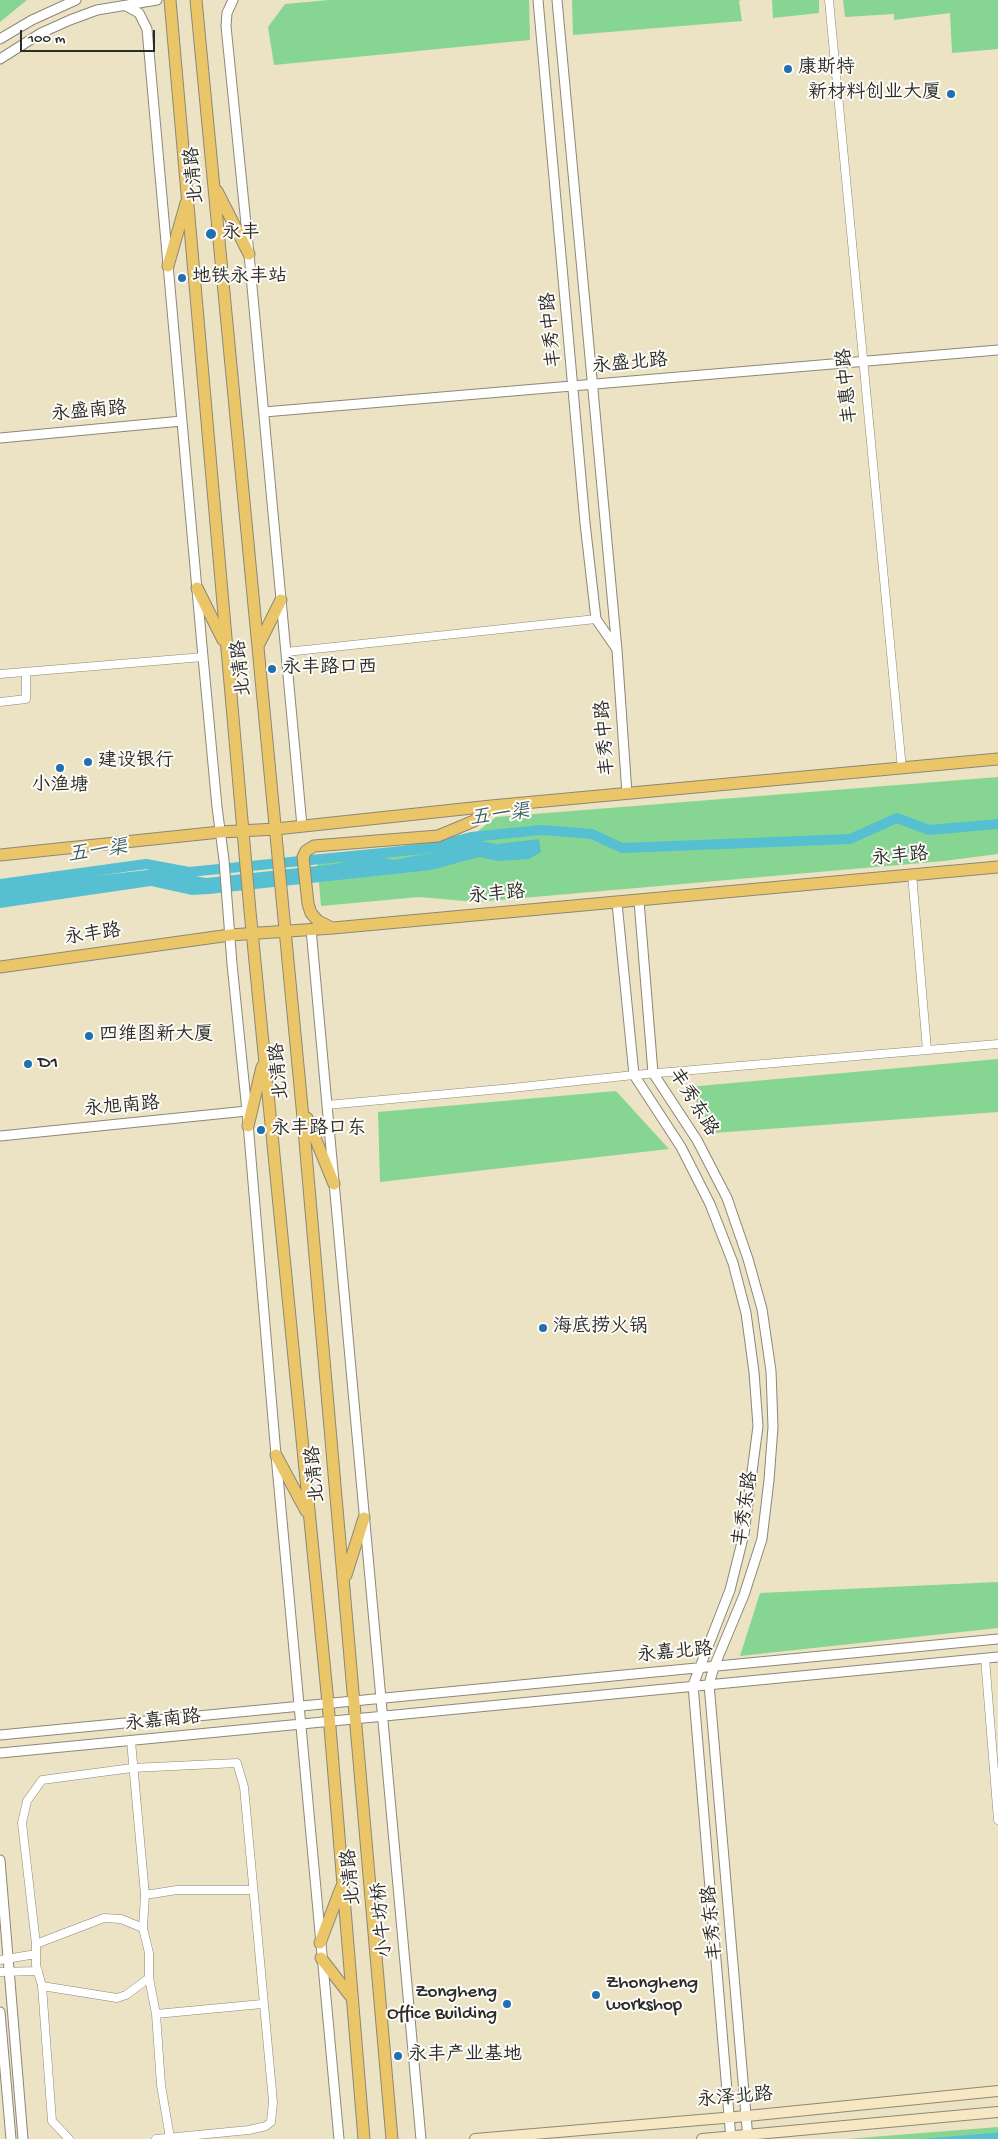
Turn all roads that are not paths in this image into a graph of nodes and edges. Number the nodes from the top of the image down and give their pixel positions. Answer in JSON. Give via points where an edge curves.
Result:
{"nodes":[{"id":1,"x":76,"y":0,"type":"edge"},
{"id":2,"x":157,"y":0,"type":"edge"},
{"id":3,"x":170,"y":0,"type":"edge"},
{"id":4,"x":196,"y":0,"type":"edge"},
{"id":5,"x":233,"y":0,"type":"edge"},
{"id":6,"x":538,"y":0,"type":"edge"},
{"id":7,"x":557,"y":0,"type":"edge"},
{"id":8,"x":829,"y":0,"type":"edge"},
{"id":9,"x":126,"y":6,"type":"junction"},
{"id":10,"x":0,"y":39,"type":"edge"},
{"id":11,"x":0,"y":58,"type":"edge"},
{"id":12,"x":214,"y":184,"type":"junction"},
{"id":13,"x":187,"y":197,"type":"junction"},
{"id":14,"x":250,"y":254,"type":"junction"},
{"id":15,"x":168,"y":266,"type":"junction"},
{"id":16,"x":998,"y":350,"type":"edge"},
{"id":17,"x":863,"y":362,"type":"junction"},
{"id":18,"x":593,"y":385,"type":"junction"},
{"id":19,"x":574,"y":386,"type":"junction"},
{"id":20,"x":264,"y":412,"type":"junction"},
{"id":21,"x":182,"y":421,"type":"junction"},
{"id":22,"x":0,"y":438,"type":"edge"},
{"id":23,"x":197,"y":588,"type":"junction"},
{"id":24,"x":281,"y":600,"type":"junction"},
{"id":25,"x":596,"y":619,"type":"junction"},
{"id":26,"x":226,"y":646,"type":"junction"},
{"id":27,"x":258,"y":646,"type":"junction"},
{"id":28,"x":617,"y":650,"type":"junction"},
{"id":29,"x":286,"y":652,"type":"junction"},
{"id":30,"x":203,"y":657,"type":"junction"},
{"id":31,"x":26,"y":672,"type":"junction"},
{"id":32,"x":0,"y":674,"type":"edge"},
{"id":33,"x":0,"y":702,"type":"edge"},
{"id":34,"x":998,"y":759,"type":"edge"},
{"id":35,"x":902,"y":768,"type":"junction"},
{"id":36,"x":627,"y":794,"type":"junction"},
{"id":37,"x":491,"y":806,"type":"junction"},
{"id":38,"x":302,"y":826,"type":"junction"},
{"id":39,"x":276,"y":829,"type":"junction"},
{"id":40,"x":220,"y":832,"type":"junction"},
{"id":41,"x":243,"y":832,"type":"junction"},
{"id":42,"x":0,"y":856,"type":"edge"},
{"id":43,"x":998,"y":867,"type":"edge"},
{"id":44,"x":912,"y":874,"type":"junction"},
{"id":45,"x":639,"y":901,"type":"junction"},
{"id":46,"x":617,"y":903,"type":"junction"},
{"id":47,"x":333,"y":928,"type":"junction"},
{"id":48,"x":311,"y":929,"type":"junction"},
{"id":49,"x":286,"y":930,"type":"junction"},
{"id":50,"x":252,"y":934,"type":"junction"},
{"id":51,"x":230,"y":935,"type":"junction"},
{"id":52,"x":0,"y":967,"type":"edge"},
{"id":53,"x":998,"y":1044,"type":"edge"},
{"id":54,"x":927,"y":1050,"type":"junction"},
{"id":55,"x":264,"y":1058,"type":"junction"},
{"id":56,"x":653,"y":1073,"type":"junction"},
{"id":57,"x":634,"y":1075,"type":"junction"},
{"id":58,"x":327,"y":1105,"type":"junction"},
{"id":59,"x":302,"y":1107,"type":"junction"},
{"id":60,"x":247,"y":1111,"type":"junction"},
{"id":61,"x":248,"y":1126,"type":"junction"},
{"id":62,"x":0,"y":1136,"type":"edge"},
{"id":63,"x":334,"y":1184,"type":"junction"},
{"id":64,"x":276,"y":1455,"type":"junction"},
{"id":65,"x":310,"y":1517,"type":"junction"},
{"id":66,"x":364,"y":1518,"type":"junction"},
{"id":67,"x":344,"y":1579,"type":"junction"},
{"id":68,"x":998,"y":1639,"type":"edge"},
{"id":69,"x":998,"y":1657,"type":"edge"},
{"id":70,"x":984,"y":1658,"type":"junction"},
{"id":71,"x":714,"y":1667,"type":"junction"},
{"id":72,"x":698,"y":1668,"type":"junction"},
{"id":73,"x":693,"y":1684,"type":"junction"},
{"id":74,"x":709,"y":1684,"type":"junction"},
{"id":75,"x":381,"y":1697,"type":"junction"},
{"id":76,"x":354,"y":1700,"type":"junction"},
{"id":77,"x":328,"y":1703,"type":"junction"},
{"id":78,"x":299,"y":1706,"type":"junction"},
{"id":79,"x":382,"y":1716,"type":"junction"},
{"id":80,"x":356,"y":1719,"type":"junction"},
{"id":81,"x":330,"y":1721,"type":"junction"},
{"id":82,"x":300,"y":1724,"type":"junction"},
{"id":83,"x":0,"y":1735,"type":"edge"},
{"id":84,"x":131,"y":1741,"type":"junction"},
{"id":85,"x":0,"y":1753,"type":"edge"},
{"id":86,"x":132,"y":1768,"type":"junction"},
{"id":87,"x":998,"y":1820,"type":"edge"},
{"id":88,"x":0,"y":1860,"type":"edge"},
{"id":89,"x":343,"y":1884,"type":"junction"},
{"id":90,"x":252,"y":1890,"type":"junction"},
{"id":91,"x":145,"y":1895,"type":"junction"},
{"id":92,"x":143,"y":1928,"type":"junction"},
{"id":93,"x":36,"y":1944,"type":"junction"},
{"id":94,"x":320,"y":1944,"type":"junction"},
{"id":95,"x":36,"y":1954,"type":"junction"},
{"id":96,"x":4,"y":1958,"type":"edge"},
{"id":97,"x":321,"y":1958,"type":"junction"},
{"id":98,"x":38,"y":1971,"type":"junction"},
{"id":99,"x":4,"y":1972,"type":"edge"},
{"id":100,"x":149,"y":1978,"type":"junction"},
{"id":101,"x":42,"y":1986,"type":"junction"},
{"id":102,"x":352,"y":1998,"type":"junction"},
{"id":103,"x":262,"y":2004,"type":"junction"},
{"id":104,"x":0,"y":2012,"type":"edge"},
{"id":105,"x":156,"y":2014,"type":"junction"},
{"id":106,"x":998,"y":2091,"type":"edge"},
{"id":107,"x":998,"y":2112,"type":"edge"},
{"id":108,"x":747,"y":2116,"type":"junction"},
{"id":109,"x":730,"y":2117,"type":"junction"},
{"id":110,"x":748,"y":2137,"type":"edge"},
{"id":111,"x":170,"y":2138,"type":"junction"},
{"id":112,"x":731,"y":2138,"type":"edge"},
{"id":113,"x":11,"y":2139,"type":"edge"},
{"id":114,"x":23,"y":2139,"type":"edge"},
{"id":115,"x":69,"y":2139,"type":"edge"},
{"id":116,"x":156,"y":2139,"type":"edge"},
{"id":117,"x":338,"y":2139,"type":"edge"},
{"id":118,"x":364,"y":2139,"type":"edge"},
{"id":119,"x":392,"y":2139,"type":"edge"},
{"id":120,"x":421,"y":2139,"type":"edge"},
{"id":121,"x":475,"y":2139,"type":"edge"},
{"id":122,"x":702,"y":2139,"type":"edge"}],
"edges":[{"from":1,"to":10,"type":"street"},
{"from":2,"to":9,"type":"street"},
{"from":3,"to":13,"type":"main road","name":"北清路"},
{"from":4,"to":12,"type":"main road","name":"北清路"},
{"from":5,"to":14,"type":"street","via":[[226,12],[226,26]]},
{"from":6,"to":19,"type":"street","name":"丰秀中路"},
{"from":7,"to":18,"type":"street","name":"丰秀中路"},
{"from":8,"to":17,"type":"street","name":"丰惠中路"},
{"from":9,"to":11,"type":"street","via":[[97,10],[70,20]]},
{"from":9,"to":15,"type":"street","name":"北清路","via":[[139,13],[147,29]]},
{"from":12,"to":14,"type":"main road"},
{"from":12,"to":27,"type":"main road","name":"北清路"},
{"from":13,"to":15,"type":"main road"},
{"from":13,"to":26,"type":"main road","name":"北清路"},
{"from":14,"to":20,"type":"street"},
{"from":15,"to":21,"type":"street","name":"北清路"},
{"from":16,"to":17,"type":"street","name":"永盛北路"},
{"from":17,"to":18,"type":"street","name":"永盛北路"},
{"from":17,"to":35,"type":"street","name":"丰惠中路"},
{"from":18,"to":19,"type":"street","name":"永盛北路"},
{"from":18,"to":28,"type":"street","name":"丰秀中路"},
{"from":19,"to":20,"type":"street","name":"永盛北路"},
{"from":19,"to":25,"type":"street","name":"丰秀中路"},
{"from":20,"to":24,"type":"street"},
{"from":21,"to":22,"type":"street","name":"永盛南路"},
{"from":21,"to":23,"type":"street","name":"北清路"},
{"from":23,"to":26,"type":"main road"},
{"from":23,"to":30,"type":"street","name":"北清路"},
{"from":24,"to":27,"type":"main road"},
{"from":24,"to":29,"type":"street"},
{"from":25,"to":28,"type":"street","name":"丰秀中路"},
{"from":25,"to":29,"type":"street"},
{"from":26,"to":41,"type":"main road","name":"北清路"},
{"from":27,"to":39,"type":"main road","name":"北清路"},
{"from":28,"to":36,"type":"street","name":"丰秀中路"},
{"from":29,"to":38,"type":"street"},
{"from":30,"to":31,"type":"street"},
{"from":30,"to":40,"type":"street","name":"北清路"},
{"from":31,"to":32,"type":"street"},
{"from":31,"to":33,"type":"street","via":[[26,699]]},
{"from":34,"to":35,"type":"main road"},
{"from":35,"to":36,"type":"main road"},
{"from":36,"to":37,"type":"main road"},
{"from":37,"to":38,"type":"main road"},
{"from":37,"to":47,"type":"main road","via":[[474,821],[438,836],[314,846],[306,851],[303,857],[311,913],[318,921]]},
{"from":38,"to":39,"type":"main road"},
{"from":39,"to":41,"type":"main road"},
{"from":39,"to":49,"type":"main road","name":"北清路"},
{"from":40,"to":41,"type":"main road"},
{"from":40,"to":42,"type":"main road"},
{"from":40,"to":51,"type":"street","name":"北清路"},
{"from":41,"to":50,"type":"main road","name":"北清路"},
{"from":43,"to":44,"type":"main road","name":"永丰路"},
{"from":44,"to":45,"type":"main road","name":"永丰路"},
{"from":44,"to":54,"type":"street"},
{"from":45,"to":46,"type":"main road","name":"永丰路"},
{"from":45,"to":56,"type":"street","name":"丰秀东路"},
{"from":46,"to":47,"type":"main road","name":"永丰路"},
{"from":46,"to":57,"type":"street","name":"丰秀东路"},
{"from":47,"to":48,"type":"main road","name":"永丰路"},
{"from":48,"to":49,"type":"main road","name":"永丰路"},
{"from":48,"to":58,"type":"street"},
{"from":49,"to":50,"type":"main road","name":"永丰路"},
{"from":49,"to":59,"type":"main road","name":"北清路"},
{"from":50,"to":51,"type":"main road","name":"永丰路"},
{"from":50,"to":55,"type":"main road","name":"北清路"},
{"from":51,"to":52,"type":"main road","name":"永丰路"},
{"from":51,"to":60,"type":"street","name":"北清路"},
{"from":53,"to":54,"type":"street"},
{"from":54,"to":56,"type":"street"},
{"from":55,"to":61,"type":"main road"},
{"from":55,"to":65,"type":"main road","name":"北清路"},
{"from":56,"to":57,"type":"street"},
{"from":56,"to":71,"type":"street","name":"丰秀东路","via":[[697,1140],[727,1198],[762,1309],[771,1371],[772,1444],[762,1539],[744,1596]]},
{"from":57,"to":58,"type":"street"},
{"from":57,"to":72,"type":"street","name":"丰秀东路","via":[[681,1147],[710,1204],[733,1263],[744,1305],[754,1372],[758,1426],[744,1534],[730,1590]]},
{"from":58,"to":63,"type":"street"},
{"from":59,"to":63,"type":"main road"},
{"from":59,"to":67,"type":"main road","name":"北清路"},
{"from":60,"to":61,"type":"street","name":"北清路"},
{"from":60,"to":62,"type":"street","name":"永旭南路"},
{"from":61,"to":64,"type":"street","name":"北清路"},
{"from":63,"to":66,"type":"street"},
{"from":64,"to":65,"type":"main road"},
{"from":64,"to":78,"type":"street","name":"北清路"},
{"from":65,"to":77,"type":"main road","name":"北清路"},
{"from":66,"to":67,"type":"main road"},
{"from":66,"to":75,"type":"street"},
{"from":67,"to":76,"type":"main road","name":"北清路"},
{"from":68,"to":71,"type":"street","name":"永嘉北路"},
{"from":69,"to":70,"type":"street","name":"永嘉北路"},
{"from":70,"to":74,"type":"street","name":"永嘉北路"},
{"from":70,"to":87,"type":"street"},
{"from":71,"to":72,"type":"street","name":"永嘉北路"},
{"from":71,"to":74,"type":"street","name":"丰秀东路"},
{"from":72,"to":73,"type":"street","name":"丰秀东路"},
{"from":72,"to":75,"type":"street","name":"永嘉北路"},
{"from":73,"to":74,"type":"street","name":"永嘉北路"},
{"from":73,"to":79,"type":"street","name":"永嘉北路"},
{"from":73,"to":109,"type":"street","name":"丰秀东路"},
{"from":74,"to":108,"type":"street","name":"丰秀东路"},
{"from":75,"to":76,"type":"street","name":"永嘉北路"},
{"from":75,"to":79,"type":"street","name":"小牛坊桥"},
{"from":76,"to":77,"type":"street","name":"永嘉北路"},
{"from":76,"to":80,"type":"main road","name":"北清路"},
{"from":77,"to":78,"type":"street","name":"永嘉南路"},
{"from":77,"to":81,"type":"main road","name":"北清路"},
{"from":78,"to":82,"type":"street","name":"北清路"},
{"from":78,"to":83,"type":"street","name":"永嘉南路"},
{"from":79,"to":80,"type":"street","name":"永嘉北路"},
{"from":79,"to":120,"type":"street","name":"小牛坊桥"},
{"from":80,"to":81,"type":"street","name":"永嘉北路"},
{"from":80,"to":119,"type":"main road","name":"北清路"},
{"from":81,"to":82,"type":"street","name":"永嘉南路"},
{"from":81,"to":89,"type":"main road","name":"北清路"},
{"from":82,"to":84,"type":"street","name":"永嘉南路"},
{"from":82,"to":94,"type":"street","name":"北清路"},
{"from":84,"to":85,"type":"street","name":"永嘉南路"},
{"from":84,"to":86,"type":"street"},
{"from":86,"to":90,"type":"street","via":[[237,1763],[244,1786]]},
{"from":86,"to":91,"type":"street"},
{"from":86,"to":93,"type":"street","via":[[42,1780],[27,1801],[22,1823]]},
{"from":88,"to":96,"type":"street"},
{"from":89,"to":94,"type":"main road"},
{"from":89,"to":102,"type":"main road","name":"北清路"},
{"from":90,"to":91,"type":"street","via":[[177,1890]]},
{"from":90,"to":103,"type":"street"},
{"from":91,"to":92,"type":"street"},
{"from":92,"to":93,"type":"street","via":[[121,1919],[104,1918]]},
{"from":92,"to":100,"type":"street","via":[[149,1953]]},
{"from":93,"to":95,"type":"street"},
{"from":94,"to":97,"type":"street","name":"北清路"},
{"from":95,"to":96,"type":"street"},
{"from":95,"to":98,"type":"street"},
{"from":96,"to":99,"type":"street"},
{"from":97,"to":102,"type":"main road"},
{"from":97,"to":117,"type":"street","name":"北清路"},
{"from":98,"to":99,"type":"street"},
{"from":98,"to":101,"type":"street"},
{"from":99,"to":114,"type":"street"},
{"from":100,"to":101,"type":"street","via":[[117,1998]]},
{"from":100,"to":105,"type":"street"},
{"from":101,"to":115,"type":"street","via":[[52,2122]]},
{"from":102,"to":118,"type":"main road","name":"北清路"},
{"from":103,"to":105,"type":"street"},
{"from":103,"to":111,"type":"street","via":[[273,2102],[271,2122],[249,2130]]},
{"from":104,"to":113,"type":"street"},
{"from":105,"to":111,"type":"street","via":[[161,2085]]},
{"from":106,"to":108,"type":"main road","name":"永泽北路"},
{"from":107,"to":110,"type":"main road","name":"永泽北路"},
{"from":108,"to":109,"type":"main road","name":"永泽北路"},
{"from":108,"to":110,"type":"street","name":"丰秀东路"},
{"from":109,"to":112,"type":"street","name":"丰秀东路"},
{"from":109,"to":121,"type":"main road","name":"永泽北路"},
{"from":110,"to":112,"type":"main road","name":"永泽北路"},
{"from":111,"to":116,"type":"street"},
{"from":112,"to":122,"type":"main road","name":"永泽北路"}]}
